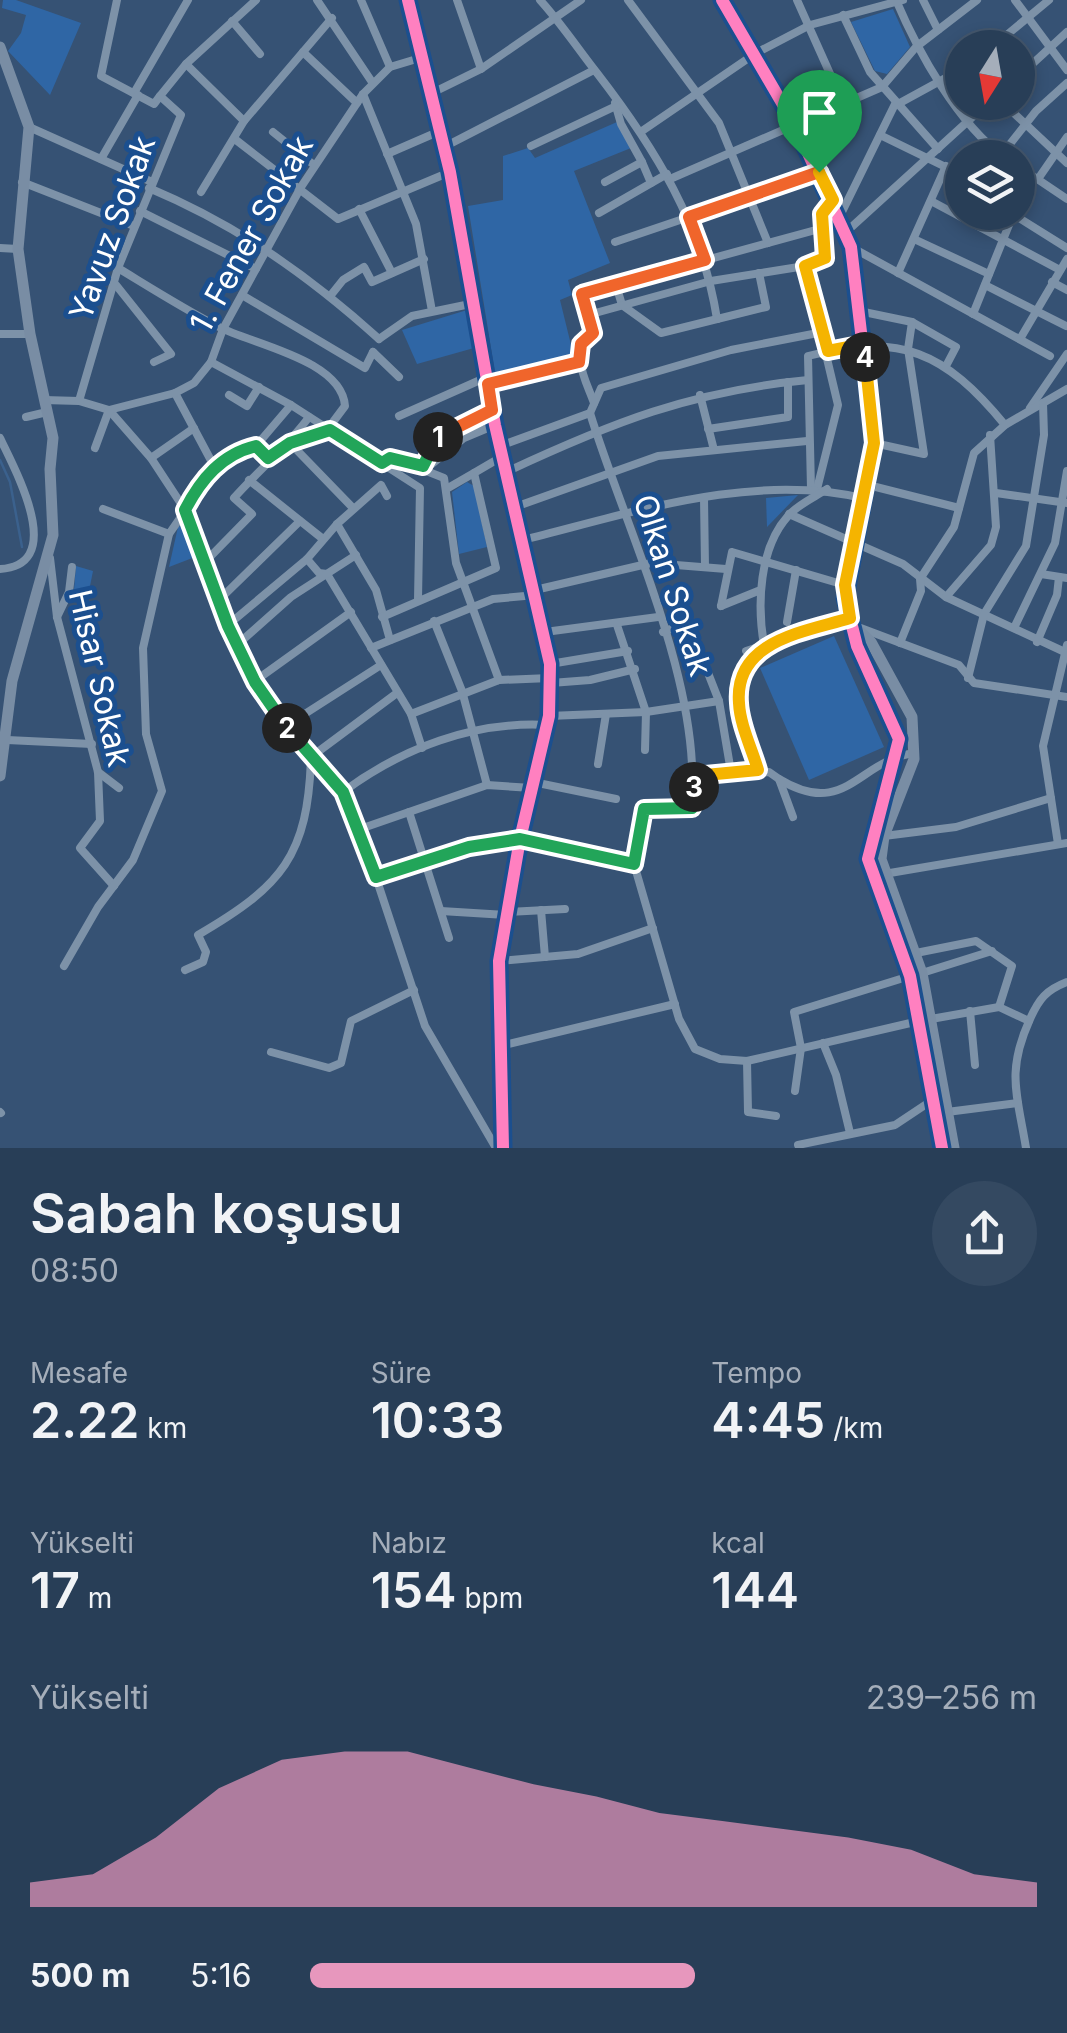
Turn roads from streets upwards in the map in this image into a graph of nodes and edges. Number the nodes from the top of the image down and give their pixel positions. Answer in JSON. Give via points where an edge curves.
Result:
{"nodes":[{"id":1,"x":117,"y":0,"type":"edge"},
{"id":2,"x":188,"y":0,"type":"edge"},
{"id":3,"x":317,"y":0,"type":"edge"},
{"id":4,"x":362,"y":0,"type":"edge"},
{"id":5,"x":408,"y":0,"type":"edge"},
{"id":6,"x":457,"y":0,"type":"edge"},
{"id":7,"x":540,"y":0,"type":"edge"},
{"id":8,"x":581,"y":0,"type":"edge"},
{"id":9,"x":628,"y":0,"type":"edge"},
{"id":10,"x":722,"y":0,"type":"edge"},
{"id":11,"x":797,"y":0,"type":"edge"},
{"id":12,"x":862,"y":0,"type":"edge"},
{"id":13,"x":923,"y":0,"type":"edge"},
{"id":14,"x":977,"y":0,"type":"edge"},
{"id":15,"x":1015,"y":0,"type":"edge"},
{"id":16,"x":1049,"y":0,"type":"edge"},
{"id":17,"x":252,"y":1,"type":"edge"},
{"id":18,"x":898,"y":1,"type":"edge"},
{"id":19,"x":867,"y":12,"type":"junction"},
{"id":20,"x":843,"y":15,"type":"junction"},
{"id":21,"x":332,"y":18,"type":"junction"},
{"id":22,"x":556,"y":18,"type":"junction"},
{"id":23,"x":1030,"y":18,"type":"junction"},
{"id":24,"x":232,"y":21,"type":"junction"},
{"id":25,"x":810,"y":25,"type":"junction"},
{"id":26,"x":938,"y":30,"type":"junction"},
{"id":27,"x":1014,"y":30,"type":"edge"},
{"id":28,"x":1067,"y":32,"type":"edge"},
{"id":29,"x":0,"y":47,"type":"edge"},
{"id":30,"x":916,"y":47,"type":"junction"},
{"id":31,"x":1050,"y":47,"type":"junction"},
{"id":32,"x":303,"y":52,"type":"junction"},
{"id":33,"x":756,"y":53,"type":"junction"},
{"id":34,"x":260,"y":54,"type":"dead end"},
{"id":35,"x":420,"y":58,"type":"junction"},
{"id":36,"x":1035,"y":61,"type":"edge"},
{"id":37,"x":186,"y":64,"type":"junction"},
{"id":38,"x":390,"y":67,"type":"junction"},
{"id":39,"x":481,"y":69,"type":"junction"},
{"id":40,"x":594,"y":70,"type":"junction"},
{"id":41,"x":1067,"y":70,"type":"edge"},
{"id":42,"x":372,"y":82,"type":"junction"},
{"id":43,"x":944,"y":82,"type":"junction"},
{"id":44,"x":1067,"y":83,"type":"edge"},
{"id":45,"x":882,"y":88,"type":"junction"},
{"id":46,"x":699,"y":92,"type":"junction"},
{"id":47,"x":136,"y":94,"type":"junction"},
{"id":48,"x":363,"y":94,"type":"junction"},
{"id":49,"x":430,"y":94,"type":"junction"},
{"id":50,"x":160,"y":96,"type":"junction"},
{"id":51,"x":615,"y":101,"type":"junction"},
{"id":52,"x":357,"y":103,"type":"junction"},
{"id":53,"x":897,"y":103,"type":"junction"},
{"id":54,"x":844,"y":104,"type":"junction"},
{"id":55,"x":1018,"y":120,"type":"edge"},
{"id":56,"x":244,"y":121,"type":"junction"},
{"id":57,"x":967,"y":122,"type":"junction"},
{"id":58,"x":1024,"y":126,"type":"junction"},
{"id":59,"x":29,"y":127,"type":"junction"},
{"id":60,"x":796,"y":127,"type":"junction"},
{"id":61,"x":440,"y":131,"type":"junction"},
{"id":62,"x":642,"y":131,"type":"junction"},
{"id":63,"x":273,"y":132,"type":"dead end"},
{"id":64,"x":880,"y":135,"type":"junction"},
{"id":65,"x":1067,"y":137,"type":"edge"},
{"id":66,"x":236,"y":140,"type":"junction"},
{"id":67,"x":985,"y":140,"type":"edge"},
{"id":68,"x":1014,"y":140,"type":"edge"},
{"id":69,"x":531,"y":146,"type":"dead end"},
{"id":70,"x":444,"y":147,"type":"junction"},
{"id":71,"x":938,"y":149,"type":"junction"},
{"id":72,"x":734,"y":153,"type":"junction"},
{"id":73,"x":387,"y":154,"type":"junction"},
{"id":74,"x":1054,"y":154,"type":"junction"},
{"id":75,"x":101,"y":159,"type":"junction"},
{"id":76,"x":926,"y":160,"type":"junction"},
{"id":77,"x":642,"y":162,"type":"junction"},
{"id":78,"x":1067,"y":163,"type":"edge"},
{"id":79,"x":314,"y":165,"type":"junction"},
{"id":80,"x":945,"y":166,"type":"edge"},
{"id":81,"x":945,"y":168,"type":"edge"},
{"id":82,"x":450,"y":172,"type":"junction"},
{"id":83,"x":819,"y":172,"type":"junction"},
{"id":84,"x":668,"y":176,"type":"junction"},
{"id":85,"x":1035,"y":178,"type":"edge"},
{"id":86,"x":1038,"y":180,"type":"junction"},
{"id":87,"x":21,"y":182,"type":"junction"},
{"id":88,"x":606,"y":182,"type":"dead end"},
{"id":89,"x":652,"y":182,"type":"junction"},
{"id":90,"x":150,"y":185,"type":"junction"},
{"id":91,"x":300,"y":187,"type":"junction"},
{"id":92,"x":402,"y":189,"type":"junction"},
{"id":93,"x":201,"y":192,"type":"dead end"},
{"id":94,"x":750,"y":196,"type":"junction"},
{"id":95,"x":1067,"y":199,"type":"edge"},
{"id":96,"x":833,"y":200,"type":"junction"},
{"id":97,"x":930,"y":201,"type":"junction"},
{"id":98,"x":359,"y":209,"type":"junction"},
{"id":99,"x":140,"y":211,"type":"junction"},
{"id":100,"x":599,"y":213,"type":"dead end"},
{"id":101,"x":840,"y":216,"type":"junction"},
{"id":102,"x":689,"y":217,"type":"junction"},
{"id":103,"x":134,"y":226,"type":"junction"},
{"id":104,"x":823,"y":228,"type":"junction"},
{"id":105,"x":1035,"y":228,"type":"edge"},
{"id":106,"x":1006,"y":230,"type":"edge"},
{"id":107,"x":846,"y":232,"type":"junction"},
{"id":108,"x":914,"y":238,"type":"junction"},
{"id":109,"x":1003,"y":240,"type":"junction"},
{"id":110,"x":615,"y":242,"type":"dead end"},
{"id":111,"x":768,"y":243,"type":"junction"},
{"id":112,"x":850,"y":247,"type":"junction"},
{"id":113,"x":0,"y":248,"type":"edge"},
{"id":114,"x":268,"y":248,"type":"junction"},
{"id":115,"x":1067,"y":248,"type":"edge"},
{"id":116,"x":18,"y":249,"type":"junction"},
{"id":117,"x":424,"y":259,"type":"junction"},
{"id":118,"x":1067,"y":259,"type":"edge"},
{"id":119,"x":705,"y":260,"type":"junction"},
{"id":120,"x":805,"y":266,"type":"junction"},
{"id":121,"x":118,"y":268,"type":"junction"},
{"id":122,"x":256,"y":269,"type":"junction"},
{"id":123,"x":1060,"y":270,"type":"junction"},
{"id":124,"x":392,"y":273,"type":"junction"},
{"id":125,"x":759,"y":273,"type":"junction"},
{"id":126,"x":898,"y":273,"type":"junction"},
{"id":127,"x":989,"y":274,"type":"junction"},
{"id":128,"x":711,"y":281,"type":"junction"},
{"id":129,"x":1052,"y":282,"type":"junction"},
{"id":130,"x":116,"y":285,"type":"junction"},
{"id":131,"x":616,"y":285,"type":"junction"},
{"id":132,"x":985,"y":285,"type":"junction"},
{"id":133,"x":1067,"y":290,"type":"edge"},
{"id":134,"x":242,"y":294,"type":"junction"},
{"id":135,"x":330,"y":295,"type":"junction"},
{"id":136,"x":475,"y":303,"type":"junction"},
{"id":137,"x":622,"y":305,"type":"junction"},
{"id":138,"x":1034,"y":310,"type":"junction"},
{"id":139,"x":859,"y":311,"type":"junction"},
{"id":140,"x":432,"y":312,"type":"junction"},
{"id":141,"x":974,"y":314,"type":"junction"},
{"id":142,"x":588,"y":315,"type":"junction"},
{"id":143,"x":717,"y":319,"type":"junction"},
{"id":144,"x":912,"y":322,"type":"junction"},
{"id":145,"x":1066,"y":326,"type":"edge"},
{"id":146,"x":223,"y":329,"type":"junction"},
{"id":147,"x":822,"y":332,"type":"junction"},
{"id":148,"x":0,"y":334,"type":"edge"},
{"id":149,"x":30,"y":334,"type":"junction"},
{"id":150,"x":379,"y":339,"type":"junction"},
{"id":151,"x":1020,"y":340,"type":"junction"},
{"id":152,"x":864,"y":344,"type":"junction"},
{"id":153,"x":908,"y":349,"type":"junction"},
{"id":154,"x":828,"y":351,"type":"junction"},
{"id":155,"x":372,"y":352,"type":"junction"},
{"id":156,"x":1067,"y":354,"type":"edge"},
{"id":157,"x":1050,"y":356,"type":"dead end"},
{"id":158,"x":154,"y":362,"type":"dead end"},
{"id":159,"x":211,"y":362,"type":"junction"},
{"id":160,"x":579,"y":362,"type":"junction"},
{"id":161,"x":946,"y":366,"type":"junction"},
{"id":162,"x":399,"y":377,"type":"dead end"},
{"id":163,"x":488,"y":380,"type":"junction"},
{"id":164,"x":808,"y":380,"type":"junction"},
{"id":165,"x":788,"y":382,"type":"junction"},
{"id":166,"x":259,"y":386,"type":"junction"},
{"id":167,"x":1067,"y":389,"type":"edge"},
{"id":168,"x":175,"y":393,"type":"junction"},
{"id":169,"x":228,"y":395,"type":"dead end"},
{"id":170,"x":700,"y":395,"type":"junction"},
{"id":171,"x":78,"y":401,"type":"junction"},
{"id":172,"x":1044,"y":402,"type":"junction"},
{"id":173,"x":290,"y":405,"type":"junction"},
{"id":174,"x":46,"y":406,"type":"junction"},
{"id":175,"x":592,"y":408,"type":"junction"},
{"id":176,"x":109,"y":410,"type":"junction"},
{"id":177,"x":492,"y":410,"type":"junction"},
{"id":178,"x":1027,"y":411,"type":"junction"},
{"id":179,"x":26,"y":416,"type":"dead end"},
{"id":180,"x":309,"y":416,"type":"junction"},
{"id":181,"x":399,"y":416,"type":"dead end"},
{"id":182,"x":494,"y":425,"type":"junction"},
{"id":183,"x":1005,"y":425,"type":"junction"},
{"id":184,"x":194,"y":428,"type":"junction"},
{"id":185,"x":708,"y":429,"type":"junction"},
{"id":186,"x":330,"y":430,"type":"junction"},
{"id":187,"x":596,"y":430,"type":"junction"},
{"id":188,"x":990,"y":436,"type":"junction"},
{"id":189,"x":0,"y":438,"type":"edge"},
{"id":190,"x":807,"y":441,"type":"junction"},
{"id":191,"x":290,"y":443,"type":"junction"},
{"id":192,"x":874,"y":443,"type":"junction"},
{"id":193,"x":256,"y":446,"type":"junction"},
{"id":194,"x":95,"y":448,"type":"dead end"},
{"id":195,"x":714,"y":450,"type":"junction"},
{"id":196,"x":501,"y":451,"type":"junction"},
{"id":197,"x":151,"y":458,"type":"junction"},
{"id":198,"x":268,"y":458,"type":"junction"},
{"id":199,"x":382,"y":463,"type":"junction"},
{"id":200,"x":425,"y":467,"type":"junction"},
{"id":201,"x":215,"y":468,"type":"junction"},
{"id":202,"x":1067,"y":471,"type":"edge"},
{"id":203,"x":506,"y":472,"type":"junction"},
{"id":204,"x":610,"y":472,"type":"junction"},
{"id":205,"x":474,"y":473,"type":"junction"},
{"id":206,"x":250,"y":480,"type":"junction"},
{"id":207,"x":868,"y":484,"type":"junction"},
{"id":208,"x":448,"y":488,"type":"junction"},
{"id":209,"x":818,"y":489,"type":"junction"},
{"id":210,"x":996,"y":493,"type":"junction"},
{"id":211,"x":1032,"y":495,"type":"junction"},
{"id":212,"x":387,"y":496,"type":"dead end"},
{"id":213,"x":704,"y":498,"type":"junction"},
{"id":214,"x":866,"y":499,"type":"junction"},
{"id":215,"x":1063,"y":502,"type":"edge"},
{"id":216,"x":515,"y":507,"type":"junction"},
{"id":217,"x":353,"y":508,"type":"junction"},
{"id":218,"x":959,"y":508,"type":"junction"},
{"id":219,"x":103,"y":510,"type":"dead end"},
{"id":220,"x":185,"y":510,"type":"junction"},
{"id":221,"x":789,"y":514,"type":"junction"},
{"id":222,"x":623,"y":515,"type":"junction"},
{"id":223,"x":300,"y":521,"type":"junction"},
{"id":224,"x":337,"y":524,"type":"junction"},
{"id":225,"x":169,"y":534,"type":"junction"},
{"id":226,"x":323,"y":539,"type":"junction"},
{"id":227,"x":524,"y":540,"type":"junction"},
{"id":228,"x":854,"y":540,"type":"junction"},
{"id":229,"x":356,"y":556,"type":"junction"},
{"id":230,"x":50,"y":558,"type":"junction"},
{"id":231,"x":307,"y":559,"type":"junction"},
{"id":232,"x":769,"y":560,"type":"junction"},
{"id":233,"x":204,"y":563,"type":"junction"},
{"id":234,"x":641,"y":565,"type":"junction"},
{"id":235,"x":705,"y":567,"type":"junction"},
{"id":236,"x":72,"y":568,"type":"dead end"},
{"id":237,"x":0,"y":569,"type":"edge"},
{"id":238,"x":726,"y":569,"type":"junction"},
{"id":239,"x":796,"y":570,"type":"junction"},
{"id":240,"x":327,"y":574,"type":"junction"},
{"id":241,"x":1041,"y":574,"type":"junction"},
{"id":242,"x":1063,"y":578,"type":"edge"},
{"id":243,"x":920,"y":580,"type":"junction"},
{"id":244,"x":462,"y":581,"type":"junction"},
{"id":245,"x":845,"y":585,"type":"junction"},
{"id":246,"x":758,"y":591,"type":"junction"},
{"id":247,"x":536,"y":593,"type":"junction"},
{"id":248,"x":946,"y":597,"type":"junction"},
{"id":249,"x":418,"y":600,"type":"junction"},
{"id":250,"x":217,"y":602,"type":"junction"},
{"id":251,"x":472,"y":606,"type":"junction"},
{"id":252,"x":350,"y":612,"type":"junction"},
{"id":253,"x":984,"y":614,"type":"junction"},
{"id":254,"x":57,"y":617,"type":"junction"},
{"id":255,"x":382,"y":617,"type":"junction"},
{"id":256,"x":658,"y":617,"type":"junction"},
{"id":257,"x":434,"y":621,"type":"junction"},
{"id":258,"x":787,"y":622,"type":"dead end"},
{"id":259,"x":852,"y":622,"type":"junction"},
{"id":260,"x":617,"y":625,"type":"junction"},
{"id":261,"x":228,"y":626,"type":"junction"},
{"id":262,"x":1014,"y":628,"type":"junction"},
{"id":263,"x":545,"y":632,"type":"junction"},
{"id":264,"x":663,"y":632,"type":"junction"},
{"id":265,"x":390,"y":640,"type":"junction"},
{"id":266,"x":1037,"y":642,"type":"junction"},
{"id":267,"x":900,"y":643,"type":"junction"},
{"id":268,"x":238,"y":644,"type":"junction"},
{"id":269,"x":764,"y":645,"type":"junction"},
{"id":270,"x":370,"y":648,"type":"junction"},
{"id":271,"x":746,"y":650,"type":"dead end"},
{"id":272,"x":1065,"y":650,"type":"edge"},
{"id":273,"x":628,"y":652,"type":"junction"},
{"id":274,"x":550,"y":664,"type":"junction"},
{"id":275,"x":380,"y":665,"type":"junction"},
{"id":276,"x":634,"y":669,"type":"junction"},
{"id":277,"x":968,"y":678,"type":"junction"},
{"id":278,"x":499,"y":680,"type":"junction"},
{"id":279,"x":550,"y":680,"type":"junction"},
{"id":280,"x":255,"y":682,"type":"junction"},
{"id":281,"x":462,"y":691,"type":"junction"},
{"id":282,"x":397,"y":693,"type":"junction"},
{"id":283,"x":1053,"y":694,"type":"junction"},
{"id":284,"x":1067,"y":697,"type":"edge"},
{"id":285,"x":720,"y":701,"type":"junction"},
{"id":286,"x":686,"y":708,"type":"junction"},
{"id":287,"x":646,"y":712,"type":"junction"},
{"id":288,"x":412,"y":714,"type":"junction"},
{"id":289,"x":606,"y":714,"type":"junction"},
{"id":290,"x":548,"y":720,"type":"junction"},
{"id":291,"x":286,"y":726,"type":"junction"},
{"id":292,"x":473,"y":729,"type":"junction"},
{"id":293,"x":7,"y":740,"type":"junction"},
{"id":294,"x":92,"y":744,"type":"junction"},
{"id":295,"x":422,"y":748,"type":"junction"},
{"id":296,"x":646,"y":750,"type":"dead end"},
{"id":297,"x":915,"y":753,"type":"junction"},
{"id":298,"x":898,"y":755,"type":"junction"},
{"id":299,"x":311,"y":757,"type":"junction"},
{"id":300,"x":598,"y":764,"type":"dead end"},
{"id":301,"x":758,"y":770,"type":"junction"},
{"id":302,"x":98,"y":772,"type":"junction"},
{"id":303,"x":730,"y":772,"type":"junction"},
{"id":304,"x":0,"y":776,"type":"edge"},
{"id":305,"x":695,"y":776,"type":"junction"},
{"id":306,"x":779,"y":779,"type":"junction"},
{"id":307,"x":487,"y":784,"type":"junction"},
{"id":308,"x":532,"y":785,"type":"junction"},
{"id":309,"x":118,"y":788,"type":"dead end"},
{"id":310,"x":343,"y":792,"type":"junction"},
{"id":311,"x":1051,"y":798,"type":"junction"},
{"id":312,"x":616,"y":800,"type":"dead end"},
{"id":313,"x":409,"y":812,"type":"junction"},
{"id":314,"x":793,"y":817,"type":"dead end"},
{"id":315,"x":360,"y":829,"type":"junction"},
{"id":316,"x":884,"y":836,"type":"junction"},
{"id":317,"x":520,"y":839,"type":"junction"},
{"id":318,"x":1063,"y":844,"type":"edge"},
{"id":319,"x":424,"y":861,"type":"junction"},
{"id":320,"x":634,"y":864,"type":"junction"},
{"id":321,"x":884,"y":874,"type":"junction"},
{"id":322,"x":376,"y":877,"type":"junction"},
{"id":323,"x":114,"y":886,"type":"junction"},
{"id":324,"x":565,"y":908,"type":"dead end"},
{"id":325,"x":541,"y":910,"type":"junction"},
{"id":326,"x":441,"y":911,"type":"junction"},
{"id":327,"x":506,"y":913,"type":"junction"},
{"id":328,"x":653,"y":928,"type":"junction"},
{"id":329,"x":449,"y":938,"type":"dead end"},
{"id":330,"x":992,"y":951,"type":"junction"},
{"id":331,"x":916,"y":953,"type":"junction"},
{"id":332,"x":545,"y":957,"type":"junction"},
{"id":333,"x":500,"y":961,"type":"junction"},
{"id":334,"x":64,"y":966,"type":"dead end"},
{"id":335,"x":184,"y":970,"type":"dead end"},
{"id":336,"x":916,"y":974,"type":"junction"},
{"id":337,"x":1067,"y":982,"type":"edge"},
{"id":338,"x":414,"y":990,"type":"junction"},
{"id":339,"x":675,"y":1004,"type":"junction"},
{"id":340,"x":1000,"y":1007,"type":"junction"},
{"id":341,"x":970,"y":1011,"type":"junction"},
{"id":342,"x":925,"y":1020,"type":"junction"},
{"id":343,"x":1029,"y":1021,"type":"junction"},
{"id":344,"x":823,"y":1043,"type":"junction"},
{"id":345,"x":500,"y":1046,"type":"junction"},
{"id":346,"x":801,"y":1048,"type":"junction"},
{"id":347,"x":271,"y":1052,"type":"dead end"},
{"id":348,"x":747,"y":1060,"type":"junction"},
{"id":349,"x":976,"y":1065,"type":"dead end"},
{"id":350,"x":795,"y":1091,"type":"dead end"},
{"id":351,"x":934,"y":1099,"type":"junction"},
{"id":352,"x":1018,"y":1103,"type":"junction"},
{"id":353,"x":948,"y":1112,"type":"junction"},
{"id":354,"x":776,"y":1116,"type":"dead end"},
{"id":355,"x":850,"y":1133,"type":"junction"},
{"id":356,"x":798,"y":1145,"type":"dead end"},
{"id":357,"x":496,"y":1148,"type":"edge"},
{"id":358,"x":503,"y":1148,"type":"edge"},
{"id":359,"x":942,"y":1148,"type":"edge"},
{"id":360,"x":954,"y":1148,"type":"edge"},
{"id":361,"x":1026,"y":1148,"type":"edge"}],
"edges":[{"from":1,"to":47,"type":"street","via":[[101,76]]},
{"from":2,"to":47,"type":"street"},
{"from":3,"to":21,"type":"street"},
{"from":4,"to":38,"type":"street"},
{"from":5,"to":35,"type":"street"},
{"from":6,"to":39,"type":"street"},
{"from":7,"to":22,"type":"street"},
{"from":8,"to":22,"type":"street"},
{"from":9,"to":46,"type":"street"},
{"from":10,"to":33,"type":"street"},
{"from":11,"to":25,"type":"street"},
{"from":12,"to":19,"type":"street"},
{"from":13,"to":26,"type":"street"},
{"from":14,"to":26,"type":"street"},
{"from":15,"to":23,"type":"street"},
{"from":16,"to":23,"type":"street"},
{"from":17,"to":24,"type":"street","name":"Yavuz Sokak"},
{"from":18,"to":19,"type":"street"},
{"from":18,"to":30,"type":"street"},
{"from":19,"to":20,"type":"street"},
{"from":20,"to":25,"type":"street"},
{"from":20,"to":45,"type":"street"},
{"from":21,"to":32,"type":"street"},
{"from":21,"to":42,"type":"street"},
{"from":22,"to":39,"type":"street"},
{"from":22,"to":40,"type":"street"},
{"from":23,"to":27,"type":"street"},
{"from":23,"to":31,"type":"street"},
{"from":24,"to":34,"type":"street"},
{"from":24,"to":37,"type":"street","name":"Yavuz Sokak"},
{"from":25,"to":33,"type":"street"},
{"from":25,"to":54,"type":"street"},
{"from":26,"to":30,"type":"street"},
{"from":28,"to":31,"type":"street"},
{"from":29,"to":59,"type":"street"},
{"from":30,"to":43,"type":"street"},
{"from":30,"to":45,"type":"street"},
{"from":31,"to":36,"type":"street"},
{"from":31,"to":41,"type":"street"},
{"from":32,"to":52,"type":"street"},
{"from":32,"to":56,"type":"street"},
{"from":33,"to":46,"type":"street"},
{"from":33,"to":60,"type":"street"},
{"from":35,"to":38,"type":"street","name":"1. Fener Sokak"},
{"from":35,"to":49,"type":"street"},
{"from":37,"to":50,"type":"street","name":"Yavuz Sokak"},
{"from":37,"to":56,"type":"street"},
{"from":38,"to":42,"type":"street","name":"1. Fener Sokak"},
{"from":39,"to":49,"type":"street"},
{"from":40,"to":51,"type":"street"},
{"from":40,"to":70,"type":"street"},
{"from":42,"to":48,"type":"street","name":"1. Fener Sokak"},
{"from":43,"to":53,"type":"street"},
{"from":43,"to":57,"type":"street"},
{"from":44,"to":58,"type":"street"},
{"from":45,"to":53,"type":"street"},
{"from":45,"to":54,"type":"street"},
{"from":46,"to":62,"type":"street"},
{"from":46,"to":72,"type":"street"},
{"from":47,"to":50,"type":"street","via":[[154,104]]},
{"from":47,"to":75,"type":"street"},
{"from":48,"to":52,"type":"street","name":"1. Fener Sokak"},
{"from":48,"to":73,"type":"street"},
{"from":49,"to":61,"type":"street"},
{"from":50,"to":90,"type":"street","name":"Yavuz Sokak","via":[[181,115]]},
{"from":51,"to":62,"type":"street"},
{"from":51,"to":69,"type":"street"},
{"from":51,"to":77,"type":"street"},
{"from":52,"to":79,"type":"street","name":"1. Fener Sokak"},
{"from":53,"to":64,"type":"street"},
{"from":53,"to":71,"type":"street"},
{"from":54,"to":60,"type":"street"},
{"from":55,"to":58,"type":"street"},
{"from":56,"to":66,"type":"street"},
{"from":57,"to":67,"type":"street"},
{"from":57,"to":71,"type":"street"},
{"from":58,"to":68,"type":"street"},
{"from":58,"to":74,"type":"street"},
{"from":59,"to":75,"type":"street"},
{"from":59,"to":87,"type":"street"},
{"from":60,"to":72,"type":"street"},
{"from":60,"to":83,"type":"street"},
{"from":61,"to":70,"type":"street"},
{"from":61,"to":73,"type":"street"},
{"from":62,"to":84,"type":"street"},
{"from":63,"to":79,"type":"street"},
{"from":64,"to":76,"type":"street"},
{"from":64,"to":101,"type":"street"},
{"from":65,"to":74,"type":"street"},
{"from":66,"to":91,"type":"street"},
{"from":66,"to":93,"type":"street"},
{"from":70,"to":82,"type":"street"},
{"from":71,"to":76,"type":"street"},
{"from":72,"to":84,"type":"street"},
{"from":72,"to":94,"type":"street"},
{"from":73,"to":92,"type":"street"},
{"from":74,"to":78,"type":"street"},
{"from":74,"to":86,"type":"street"},
{"from":75,"to":90,"type":"street"},
{"from":76,"to":80,"type":"street"},
{"from":76,"to":107,"type":"street"},
{"from":77,"to":88,"type":"street"},
{"from":77,"to":89,"type":"street"},
{"from":79,"to":91,"type":"street","name":"1. Fener Sokak"},
{"from":81,"to":97,"type":"street"},
{"from":82,"to":92,"type":"street"},
{"from":82,"to":136,"type":"street"},
{"from":83,"to":94,"type":"street"},
{"from":83,"to":96,"type":"street"},
{"from":84,"to":89,"type":"street"},
{"from":84,"to":102,"type":"street"},
{"from":85,"to":86,"type":"street"},
{"from":86,"to":95,"type":"street"},
{"from":87,"to":103,"type":"street"},
{"from":87,"to":116,"type":"street"},
{"from":89,"to":100,"type":"street"},
{"from":90,"to":99,"type":"street","name":"Yavuz Sokak"},
{"from":90,"to":114,"type":"street"},
{"from":91,"to":98,"type":"street","via":[[338,219]]},
{"from":91,"to":114,"type":"street","name":"1. Fener Sokak"},
{"from":92,"to":98,"type":"street"},
{"from":92,"to":117,"type":"street"},
{"from":94,"to":102,"type":"street"},
{"from":94,"to":111,"type":"street"},
{"from":96,"to":101,"type":"street"},
{"from":96,"to":104,"type":"street","via":[[822,214]]},
{"from":97,"to":108,"type":"street"},
{"from":97,"to":109,"type":"street"},
{"from":98,"to":124,"type":"street"},
{"from":99,"to":103,"type":"street","name":"Yavuz Sokak"},
{"from":99,"to":122,"type":"street"},
{"from":101,"to":107,"type":"street"},
{"from":102,"to":110,"type":"street"},
{"from":102,"to":119,"type":"street"},
{"from":103,"to":121,"type":"street","name":"Yavuz Sokak"},
{"from":104,"to":111,"type":"street"},
{"from":104,"to":120,"type":"street","via":[[825,258]]},
{"from":105,"to":115,"type":"street"},
{"from":106,"to":109,"type":"street"},
{"from":107,"to":112,"type":"street"},
{"from":108,"to":126,"type":"street"},
{"from":108,"to":127,"type":"street"},
{"from":109,"to":123,"type":"street"},
{"from":109,"to":127,"type":"street"},
{"from":111,"to":119,"type":"street"},
{"from":112,"to":126,"type":"street"},
{"from":112,"to":139,"type":"street"},
{"from":113,"to":116,"type":"street"},
{"from":114,"to":122,"type":"street","name":"1. Fener Sokak"},
{"from":114,"to":135,"type":"street"},
{"from":116,"to":149,"type":"street"},
{"from":117,"to":124,"type":"street"},
{"from":117,"to":140,"type":"street"},
{"from":118,"to":123,"type":"street"},
{"from":119,"to":128,"type":"street"},
{"from":119,"to":131,"type":"street"},
{"from":120,"to":125,"type":"street"},
{"from":120,"to":147,"type":"street"},
{"from":121,"to":130,"type":"street","name":"Yavuz Sokak"},
{"from":121,"to":146,"type":"street"},
{"from":122,"to":134,"type":"street","name":"1. Fener Sokak"},
{"from":123,"to":129,"type":"street"},
{"from":124,"to":135,"type":"street","via":[[372,282],[364,267]]},
{"from":125,"to":128,"type":"street"},
{"from":125,"to":143,"type":"street","via":[[766,306]]},
{"from":126,"to":141,"type":"street"},
{"from":127,"to":132,"type":"street"},
{"from":128,"to":137,"type":"street"},
{"from":128,"to":143,"type":"street"},
{"from":129,"to":133,"type":"street"},
{"from":129,"to":138,"type":"street"},
{"from":130,"to":158,"type":"street","via":[[171,354]]},
{"from":130,"to":171,"type":"street","name":"Yavuz Sokak"},
{"from":131,"to":137,"type":"street"},
{"from":131,"to":142,"type":"street","via":[[582,294]]},
{"from":132,"to":138,"type":"street"},
{"from":132,"to":141,"type":"street"},
{"from":134,"to":146,"type":"street","name":"1. Fener Sokak"},
{"from":134,"to":155,"type":"street","via":[[365,368]]},
{"from":135,"to":150,"type":"street"},
{"from":136,"to":140,"type":"street"},
{"from":136,"to":163,"type":"street"},
{"from":137,"to":142,"type":"street"},
{"from":137,"to":143,"type":"street","via":[[661,333]]},
{"from":138,"to":145,"type":"street"},
{"from":138,"to":151,"type":"street"},
{"from":139,"to":144,"type":"street"},
{"from":139,"to":152,"type":"street"},
{"from":140,"to":150,"type":"street","via":[[395,325]]},
{"from":141,"to":151,"type":"street"},
{"from":142,"to":160,"type":"street","via":[[593,333],[581,344]]},
{"from":144,"to":153,"type":"street"},
{"from":144,"to":161,"type":"street","via":[[956,346]]},
{"from":146,"to":159,"type":"street","name":"1. Fener Sokak"},
{"from":146,"to":186,"type":"street","via":[[270,344],[325,374],[346,401]]},
{"from":147,"to":154,"type":"street"},
{"from":147,"to":175,"type":"street","via":[[600,388]]},
{"from":148,"to":149,"type":"street"},
{"from":149,"to":174,"type":"street"},
{"from":150,"to":155,"type":"street"},
{"from":151,"to":157,"type":"street"},
{"from":152,"to":153,"type":"street"},
{"from":152,"to":154,"type":"street"},
{"from":152,"to":192,"type":"street"},
{"from":153,"to":161,"type":"street"},
{"from":153,"to":192,"type":"street","via":[[924,454]]},
{"from":154,"to":164,"type":"street","via":[[808,356]]},
{"from":154,"to":209,"type":"street","via":[[838,405]]},
{"from":155,"to":162,"type":"street"},
{"from":156,"to":178,"type":"street"},
{"from":159,"to":166,"type":"street"},
{"from":159,"to":168,"type":"street","name":"1. Fener Sokak"},
{"from":160,"to":163,"type":"street"},
{"from":160,"to":175,"type":"street","name":"Olkan Sokak"},
{"from":161,"to":183,"type":"street"},
{"from":163,"to":177,"type":"street"},
{"from":163,"to":181,"type":"street"},
{"from":164,"to":165,"type":"street"},
{"from":164,"to":190,"type":"street"},
{"from":165,"to":170,"type":"street"},
{"from":165,"to":185,"type":"street","via":[[788,417]]},
{"from":166,"to":169,"type":"street","via":[[247,406]]},
{"from":166,"to":173,"type":"street"},
{"from":167,"to":172,"type":"street"},
{"from":168,"to":176,"type":"street","name":"1. Fener Sokak"},
{"from":168,"to":184,"type":"street"},
{"from":170,"to":185,"type":"street"},
{"from":170,"to":187,"type":"street"},
{"from":171,"to":174,"type":"street"},
{"from":171,"to":176,"type":"street"},
{"from":172,"to":178,"type":"street"},
{"from":172,"to":211,"type":"street"},
{"from":173,"to":180,"type":"street"},
{"from":173,"to":193,"type":"street"},
{"from":174,"to":179,"type":"street"},
{"from":174,"to":230,"type":"street","via":[[53,438]]},
{"from":175,"to":187,"type":"street","name":"Olkan Sokak"},
{"from":175,"to":196,"type":"street"},
{"from":176,"to":194,"type":"street"},
{"from":176,"to":197,"type":"street"},
{"from":177,"to":182,"type":"street"},
{"from":177,"to":200,"type":"street","via":[[436,438]]},
{"from":178,"to":183,"type":"street"},
{"from":180,"to":186,"type":"street"},
{"from":180,"to":191,"type":"street"},
{"from":182,"to":196,"type":"street"},
{"from":182,"to":200,"type":"street"},
{"from":183,"to":188,"type":"street"},
{"from":184,"to":197,"type":"street"},
{"from":184,"to":201,"type":"street"},
{"from":185,"to":195,"type":"street"},
{"from":186,"to":191,"type":"street"},
{"from":186,"to":199,"type":"street"},
{"from":187,"to":203,"type":"street"},
{"from":187,"to":204,"type":"street","name":"Olkan Sokak"},
{"from":188,"to":210,"type":"street"},
{"from":188,"to":218,"type":"street","via":[[972,458]]},
{"from":189,"to":237,"type":"street","via":[[34,534],[24,561]]},
{"from":190,"to":195,"type":"street"},
{"from":190,"to":209,"type":"street"},
{"from":191,"to":198,"type":"street"},
{"from":191,"to":217,"type":"street"},
{"from":192,"to":207,"type":"street"},
{"from":193,"to":198,"type":"street"},
{"from":193,"to":201,"type":"street"},
{"from":195,"to":204,"type":"street","via":[[658,456]]},
{"from":196,"to":203,"type":"street"},
{"from":196,"to":205,"type":"street"},
{"from":197,"to":220,"type":"street"},
{"from":198,"to":206,"type":"street"},
{"from":199,"to":200,"type":"street","via":[[390,458]]},
{"from":199,"to":249,"type":"street","via":[[420,488]]},
{"from":200,"to":208,"type":"street"},
{"from":201,"to":220,"type":"street"},
{"from":202,"to":215,"type":"street"},
{"from":203,"to":216,"type":"street"},
{"from":204,"to":216,"type":"street"},
{"from":204,"to":222,"type":"street","name":"Olkan Sokak"},
{"from":205,"to":208,"type":"street"},
{"from":205,"to":244,"type":"street","via":[[496,568]]},
{"from":206,"to":223,"type":"street"},
{"from":206,"to":233,"type":"street","via":[[234,498],[252,514]]},
{"from":207,"to":214,"type":"street"},
{"from":207,"to":218,"type":"street"},
{"from":208,"to":244,"type":"street"},
{"from":209,"to":213,"type":"street"},
{"from":209,"to":214,"type":"street"},
{"from":209,"to":221,"type":"street"},
{"from":210,"to":211,"type":"street"},
{"from":210,"to":248,"type":"street","via":[[991,545]]},
{"from":211,"to":215,"type":"street"},
{"from":211,"to":253,"type":"street","via":[[1026,546]]},
{"from":212,"to":217,"type":"street","via":[[382,485]]},
{"from":213,"to":222,"type":"street"},
{"from":213,"to":235,"type":"street"},
{"from":214,"to":228,"type":"street"},
{"from":215,"to":241,"type":"street"},
{"from":216,"to":227,"type":"street"},
{"from":217,"to":224,"type":"street"},
{"from":218,"to":243,"type":"street","via":[[949,538]]},
{"from":219,"to":225,"type":"street"},
{"from":220,"to":225,"type":"street"},
{"from":220,"to":233,"type":"street"},
{"from":221,"to":228,"type":"street"},
{"from":221,"to":232,"type":"street"},
{"from":222,"to":227,"type":"street"},
{"from":222,"to":234,"type":"street","name":"Olkan Sokak"},
{"from":223,"to":226,"type":"street"},
{"from":223,"to":250,"type":"street"},
{"from":224,"to":226,"type":"street"},
{"from":224,"to":229,"type":"street"},
{"from":225,"to":323,"type":"street","via":[[145,629],[146,734],[162,792],[133,860]]},
{"from":226,"to":231,"type":"street"},
{"from":227,"to":247,"type":"street"},
{"from":228,"to":243,"type":"street"},
{"from":228,"to":245,"type":"street"},
{"from":229,"to":240,"type":"street"},
{"from":229,"to":255,"type":"street","via":[[376,590]]},
{"from":230,"to":254,"type":"street","name":"Hisar Sokak"},
{"from":230,"to":293,"type":"street","via":[[12,681]]},
{"from":231,"to":240,"type":"street"},
{"from":231,"to":261,"type":"street"},
{"from":232,"to":238,"type":"street","via":[[732,552]]},
{"from":232,"to":239,"type":"street"},
{"from":232,"to":246,"type":"street"},
{"from":233,"to":250,"type":"street"},
{"from":234,"to":235,"type":"street"},
{"from":234,"to":247,"type":"street"},
{"from":234,"to":256,"type":"street","name":"Olkan Sokak"},
{"from":235,"to":238,"type":"street"},
{"from":236,"to":254,"type":"street"},
{"from":238,"to":246,"type":"street","via":[[721,606]]},
{"from":239,"to":245,"type":"street"},
{"from":239,"to":258,"type":"street"},
{"from":240,"to":252,"type":"street"},
{"from":240,"to":268,"type":"street"},
{"from":241,"to":242,"type":"street"},
{"from":241,"to":262,"type":"street"},
{"from":242,"to":266,"type":"street"},
{"from":243,"to":248,"type":"street"},
{"from":243,"to":267,"type":"street"},
{"from":244,"to":249,"type":"street"},
{"from":244,"to":251,"type":"street"},
{"from":245,"to":259,"type":"street"},
{"from":246,"to":269,"type":"street"},
{"from":247,"to":251,"type":"street"},
{"from":247,"to":263,"type":"street"},
{"from":248,"to":253,"type":"street"},
{"from":249,"to":255,"type":"street"},
{"from":250,"to":261,"type":"street"},
{"from":251,"to":257,"type":"street"},
{"from":251,"to":278,"type":"street"},
{"from":252,"to":270,"type":"street"},
{"from":252,"to":280,"type":"street"},
{"from":253,"to":262,"type":"street"},
{"from":253,"to":277,"type":"street"},
{"from":254,"to":294,"type":"street","name":"Hisar Sokak"},
{"from":255,"to":265,"type":"street"},
{"from":256,"to":260,"type":"street"},
{"from":256,"to":264,"type":"street","name":"Olkan Sokak"},
{"from":257,"to":265,"type":"street"},
{"from":257,"to":281,"type":"street"},
{"from":259,"to":267,"type":"street"},
{"from":259,"to":269,"type":"street"},
{"from":259,"to":297,"type":"street","via":[[902,695]]},
{"from":259,"to":298,"type":"street","via":[[898,730]]},
{"from":260,"to":263,"type":"street"},
{"from":260,"to":273,"type":"street"},
{"from":261,"to":268,"type":"street"},
{"from":262,"to":266,"type":"street"},
{"from":263,"to":274,"type":"street"},
{"from":264,"to":285,"type":"street","via":[[688,622]]},
{"from":264,"to":286,"type":"street","name":"Olkan Sokak"},
{"from":265,"to":270,"type":"street"},
{"from":266,"to":272,"type":"street"},
{"from":267,"to":277,"type":"street","via":[[960,666]]},
{"from":268,"to":280,"type":"street"},
{"from":269,"to":271,"type":"street"},
{"from":269,"to":301,"type":"street","via":[[740,678],[738,704]]},
{"from":270,"to":275,"type":"street"},
{"from":272,"to":283,"type":"street"},
{"from":273,"to":274,"type":"street"},
{"from":273,"to":276,"type":"street"},
{"from":274,"to":279,"type":"street"},
{"from":275,"to":282,"type":"street"},
{"from":275,"to":291,"type":"street"},
{"from":276,"to":279,"type":"street","via":[[590,680]]},
{"from":276,"to":287,"type":"street"},
{"from":277,"to":283,"type":"street"},
{"from":278,"to":279,"type":"street"},
{"from":278,"to":281,"type":"street"},
{"from":279,"to":290,"type":"street"},
{"from":280,"to":291,"type":"street"},
{"from":281,"to":288,"type":"street"},
{"from":281,"to":292,"type":"street"},
{"from":282,"to":288,"type":"street"},
{"from":282,"to":299,"type":"street"},
{"from":283,"to":284,"type":"street"},
{"from":283,"to":311,"type":"street","via":[[1042,746]]},
{"from":285,"to":286,"type":"street"},
{"from":285,"to":303,"type":"street"},
{"from":286,"to":287,"type":"street"},
{"from":286,"to":305,"type":"street","name":"Olkan Sokak"},
{"from":287,"to":289,"type":"street"},
{"from":287,"to":296,"type":"street"},
{"from":288,"to":295,"type":"street"},
{"from":289,"to":290,"type":"street"},
{"from":289,"to":300,"type":"street"},
{"from":290,"to":292,"type":"street"},
{"from":290,"to":308,"type":"street"},
{"from":291,"to":299,"type":"street"},
{"from":292,"to":295,"type":"street"},
{"from":292,"to":307,"type":"street"},
{"from":293,"to":294,"type":"street"},
{"from":293,"to":304,"type":"street"},
{"from":294,"to":302,"type":"street","name":"Hisar Sokak"},
{"from":295,"to":310,"type":"street","via":[[376,767]]},
{"from":297,"to":298,"type":"street"},
{"from":297,"to":316,"type":"street"},
{"from":298,"to":306,"type":"street","via":[[860,782],[829,793],[806,793]]},
{"from":298,"to":336,"type":"street","via":[[868,859]]},
{"from":299,"to":310,"type":"street"},
{"from":299,"to":335,"type":"street","via":[[307,816],[279,877],[198,935],[203,962]]},
{"from":301,"to":303,"type":"street"},
{"from":301,"to":306,"type":"street"},
{"from":302,"to":309,"type":"street"},
{"from":302,"to":323,"type":"street","name":"Hisar Sokak","via":[[100,821],[80,848]]},
{"from":303,"to":305,"type":"street"},
{"from":305,"to":320,"type":"street","via":[[692,808],[644,809]]},
{"from":306,"to":314,"type":"street"},
{"from":307,"to":308,"type":"street"},
{"from":307,"to":313,"type":"street"},
{"from":308,"to":312,"type":"street"},
{"from":308,"to":317,"type":"street"},
{"from":310,"to":315,"type":"street"},
{"from":311,"to":316,"type":"street","via":[[956,827]]},
{"from":311,"to":318,"type":"street"},
{"from":313,"to":315,"type":"street"},
{"from":313,"to":319,"type":"street"},
{"from":315,"to":322,"type":"street"},
{"from":316,"to":321,"type":"street"},
{"from":317,"to":319,"type":"street"},
{"from":317,"to":320,"type":"street"},
{"from":317,"to":327,"type":"street"},
{"from":318,"to":321,"type":"street"},
{"from":319,"to":322,"type":"street"},
{"from":319,"to":326,"type":"street"},
{"from":320,"to":328,"type":"street"},
{"from":321,"to":331,"type":"street"},
{"from":322,"to":338,"type":"street"},
{"from":323,"to":334,"type":"street"},
{"from":324,"to":325,"type":"street"},
{"from":325,"to":327,"type":"street"},
{"from":325,"to":332,"type":"street"},
{"from":326,"to":327,"type":"street"},
{"from":326,"to":329,"type":"street"},
{"from":327,"to":333,"type":"street"},
{"from":328,"to":332,"type":"street","via":[[578,954]]},
{"from":328,"to":339,"type":"street"},
{"from":330,"to":331,"type":"street","via":[[976,941]]},
{"from":330,"to":336,"type":"street"},
{"from":330,"to":340,"type":"street","via":[[1012,966]]},
{"from":331,"to":336,"type":"street"},
{"from":332,"to":333,"type":"street"},
{"from":333,"to":345,"type":"street"},
{"from":336,"to":342,"type":"street"},
{"from":336,"to":346,"type":"street","via":[[794,1012]]},
{"from":337,"to":343,"type":"street","via":[[1042,995]]},
{"from":338,"to":347,"type":"street","via":[[350,1022],[341,1063],[330,1068]]},
{"from":338,"to":357,"type":"street","via":[[452,1079]]},
{"from":339,"to":345,"type":"street"},
{"from":339,"to":348,"type":"street","via":[[695,1048],[720,1059]]},
{"from":340,"to":341,"type":"street"},
{"from":340,"to":343,"type":"street"},
{"from":341,"to":342,"type":"street"},
{"from":341,"to":349,"type":"street"},
{"from":342,"to":344,"type":"street"},
{"from":342,"to":351,"type":"street"},
{"from":342,"to":353,"type":"street"},
{"from":343,"to":352,"type":"street","via":[[1013,1062]]},
{"from":344,"to":346,"type":"street"},
{"from":344,"to":355,"type":"street"},
{"from":345,"to":358,"type":"street"},
{"from":346,"to":348,"type":"street"},
{"from":346,"to":350,"type":"street"},
{"from":348,"to":354,"type":"street","via":[[748,1112]]},
{"from":351,"to":355,"type":"street","via":[[895,1126]]},
{"from":351,"to":359,"type":"street"},
{"from":352,"to":353,"type":"street"},
{"from":352,"to":361,"type":"street"},
{"from":353,"to":360,"type":"street"},
{"from":355,"to":356,"type":"street"}]}
